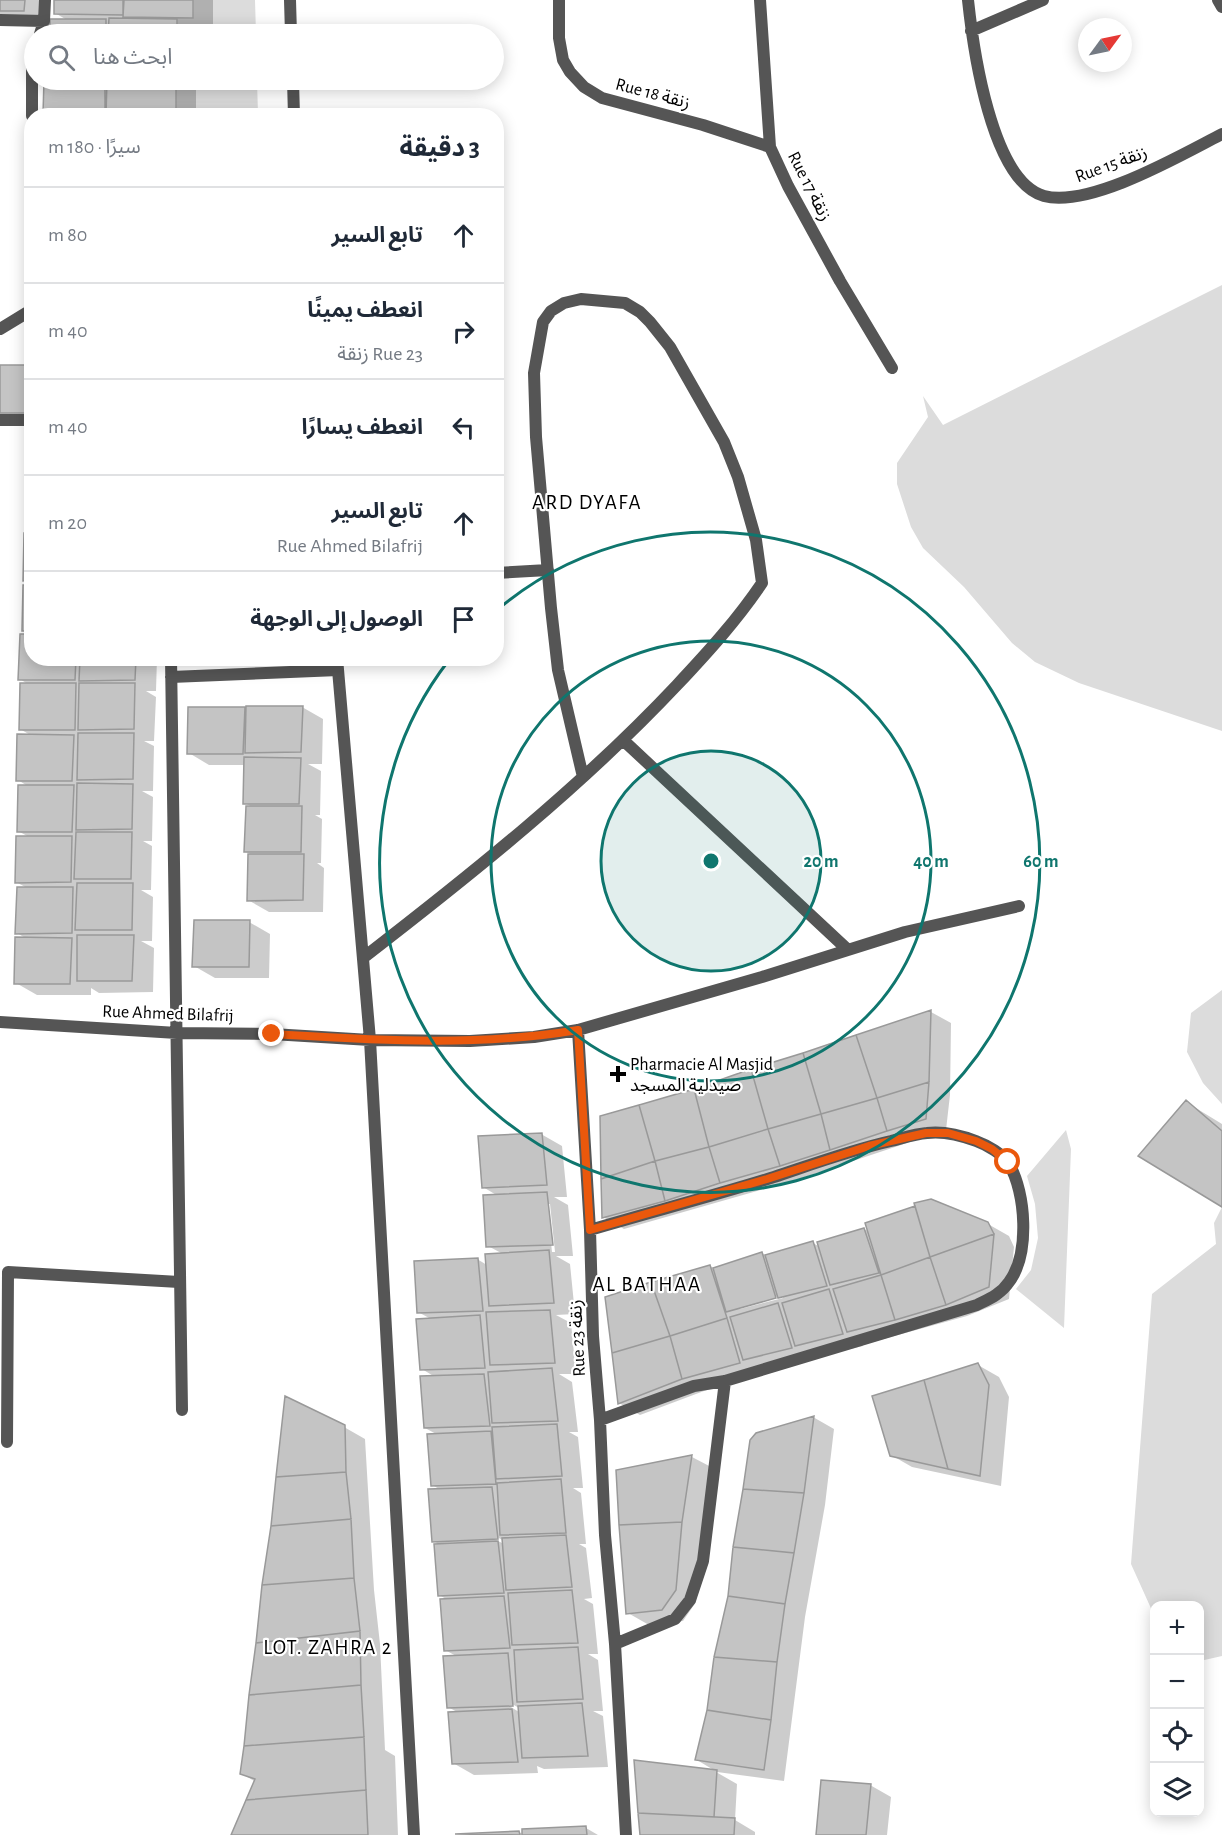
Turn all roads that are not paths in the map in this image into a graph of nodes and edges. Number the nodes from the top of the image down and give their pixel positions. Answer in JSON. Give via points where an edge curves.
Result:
{"nodes":[{"id":1,"x":45,"y":0,"type":"edge"},
{"id":2,"x":290,"y":0,"type":"edge"},
{"id":3,"x":559,"y":0,"type":"edge"},
{"id":4,"x":760,"y":0,"type":"edge"},
{"id":5,"x":968,"y":0,"type":"edge"},
{"id":6,"x":1043,"y":0,"type":"edge"},
{"id":7,"x":1218,"y":0,"type":"edge"},
{"id":8,"x":1222,"y":7,"type":"edge"},
{"id":9,"x":0,"y":20,"type":"edge"},
{"id":10,"x":44,"y":21,"type":"junction"},
{"id":11,"x":43,"y":24,"type":"edge"},
{"id":12,"x":291,"y":24,"type":"edge"},
{"id":13,"x":971,"y":31,"type":"junction"},
{"id":14,"x":32,"y":90,"type":"edge"},
{"id":15,"x":293,"y":90,"type":"edge"},
{"id":16,"x":33,"y":108,"type":"edge"},
{"id":17,"x":294,"y":108,"type":"edge"},
{"id":18,"x":1222,"y":134,"type":"edge"},
{"id":19,"x":770,"y":147,"type":"junction"},
{"id":20,"x":24,"y":314,"type":"edge"},
{"id":21,"x":0,"y":329,"type":"edge"},
{"id":22,"x":892,"y":368,"type":"dead end"},
{"id":23,"x":0,"y":420,"type":"edge"},
{"id":24,"x":24,"y":420,"type":"edge"},
{"id":25,"x":548,"y":570,"type":"junction"},
{"id":26,"x":504,"y":573,"type":"edge"},
{"id":27,"x":171,"y":666,"type":"edge"},
{"id":28,"x":312,"y":666,"type":"edge"},
{"id":29,"x":338,"y":666,"type":"edge"},
{"id":30,"x":171,"y":677,"type":"junction"},
{"id":31,"x":623,"y":740,"type":"junction"},
{"id":32,"x":583,"y":777,"type":"junction"},
{"id":33,"x":1019,"y":906,"type":"dead end"},
{"id":34,"x":848,"y":950,"type":"junction"},
{"id":35,"x":363,"y":958,"type":"junction"},
{"id":36,"x":0,"y":1022,"type":"edge"},
{"id":37,"x":578,"y":1030,"type":"junction"},
{"id":38,"x":177,"y":1033,"type":"junction"},
{"id":39,"x":370,"y":1040,"type":"junction"},
{"id":40,"x":590,"y":1230,"type":"junction"},
{"id":41,"x":4,"y":1272,"type":"edge"},
{"id":42,"x":179,"y":1282,"type":"junction"},
{"id":43,"x":725,"y":1381,"type":"junction"},
{"id":44,"x":182,"y":1410,"type":"dead end"},
{"id":45,"x":600,"y":1420,"type":"junction"},
{"id":46,"x":7,"y":1442,"type":"dead end"},
{"id":47,"x":615,"y":1644,"type":"junction"},
{"id":48,"x":414,"y":1835,"type":"edge"},
{"id":49,"x":626,"y":1835,"type":"edge"}],
"edges":[{"from":1,"to":10,"type":"street"},
{"from":2,"to":12,"type":"street"},
{"from":3,"to":19,"type":"street","name":"Rue 18 زنقة","via":[[563,60],[584,87],[602,98]]},
{"from":4,"to":19,"type":"street","name":"Rue 17 زنقة"},
{"from":5,"to":13,"type":"street","name":"Rue 15 زنقة"},
{"from":6,"to":13,"type":"street"},
{"from":7,"to":8,"type":"street"},
{"from":9,"to":10,"type":"street"},
{"from":10,"to":11,"type":"street"},
{"from":13,"to":18,"type":"street","name":"Rue 15 زنقة","via":[[991,122],[1013,170],[1029,190],[1046,196],[1071,197],[1105,188]]},
{"from":14,"to":16,"type":"street"},
{"from":15,"to":17,"type":"street"},
{"from":19,"to":22,"type":"street","name":"Rue 17 زنقة","via":[[840,281]]},
{"from":20,"to":21,"type":"street"},
{"from":23,"to":24,"type":"street"},
{"from":25,"to":26,"type":"street"},
{"from":25,"to":31,"type":"street","via":[[534,373],[543,322],[564,303],[581,299],[624,303],[640,312],[670,347],[724,442],[752,520],[762,583],[711,649]]},
{"from":25,"to":32,"type":"street","via":[[558,670]]},
{"from":27,"to":30,"type":"street"},
{"from":28,"to":30,"type":"street"},
{"from":29,"to":35,"type":"street"},
{"from":30,"to":38,"type":"street"},
{"from":31,"to":32,"type":"street"},
{"from":31,"to":34,"type":"street"},
{"from":32,"to":35,"type":"street","via":[[495,854]]},
{"from":33,"to":34,"type":"street","name":"Rue Ahmed Bilafrij","via":[[905,932]]},
{"from":34,"to":37,"type":"street","name":"Rue Ahmed Bilafrij"},
{"from":35,"to":39,"type":"street"},
{"from":36,"to":38,"type":"street","name":"Rue Ahmed Bilafrij"},
{"from":37,"to":39,"type":"street","name":"Rue Ahmed Bilafrij","via":[[470,1041]]},
{"from":37,"to":40,"type":"street","name":"Rue 23 زنقة"},
{"from":38,"to":39,"type":"street","name":"Rue Ahmed Bilafrij"},
{"from":38,"to":42,"type":"street"},
{"from":39,"to":48,"type":"street"},
{"from":40,"to":43,"type":"street","via":[[869,1146],[926,1133],[948,1133],[976,1141],[1008,1162],[1023,1210],[1022,1240],[1015,1272],[999,1293],[976,1305]]},
{"from":40,"to":45,"type":"street","name":"Rue 23 زنقة"},
{"from":41,"to":42,"type":"street"},
{"from":41,"to":46,"type":"street"},
{"from":42,"to":44,"type":"street"},
{"from":43,"to":45,"type":"street","via":[[694,1386]]},
{"from":43,"to":47,"type":"street","via":[[703,1561],[690,1600],[675,1619]]},
{"from":45,"to":47,"type":"street","name":"Rue 23 زنقة"},
{"from":47,"to":49,"type":"street","name":"Rue 23 زنقة"}]}
